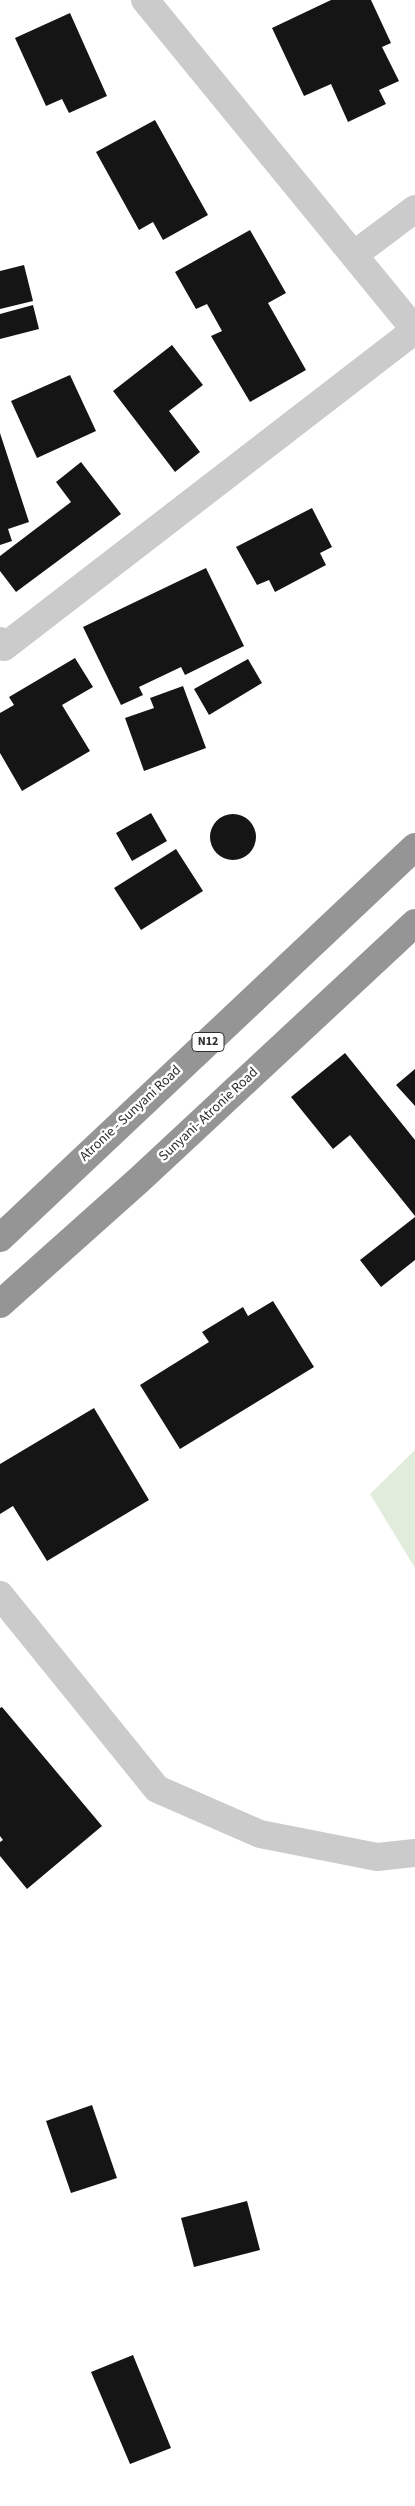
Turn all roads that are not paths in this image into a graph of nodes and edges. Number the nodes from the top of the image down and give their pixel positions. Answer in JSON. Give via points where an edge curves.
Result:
{"nodes":[{"id":1,"x":145,"y":0,"type":"edge"},
{"id":2,"x":415,"y":209,"type":"edge"},
{"id":3,"x":355,"y":254,"type":"junction"},
{"id":4,"x":415,"y":330,"type":"edge"},
{"id":5,"x":2,"y":646,"type":"edge"},
{"id":6,"x":415,"y":847,"type":"edge"},
{"id":7,"x":415,"y":923,"type":"edge"},
{"id":8,"x":0,"y":1238,"type":"edge"},
{"id":9,"x":0,"y":1304,"type":"edge"},
{"id":10,"x":0,"y":1595,"type":"edge"},
{"id":11,"x":415,"y":1853,"type":"edge"}],
"edges":[{"from":1,"to":3,"type":"street"},
{"from":2,"to":3,"type":"street"},
{"from":3,"to":4,"type":"street"},
{"from":4,"to":5,"type":"street"},
{"from":6,"to":8,"type":"highway","name":"Atronie - Sunyani Road","number":"N12"},
{"from":7,"to":9,"type":"highway","name":"Sunyani- Atronie Road"},
{"from":10,"to":11,"type":"street","via":[[156,1789],[260,1834],[377,1857]]}]}
